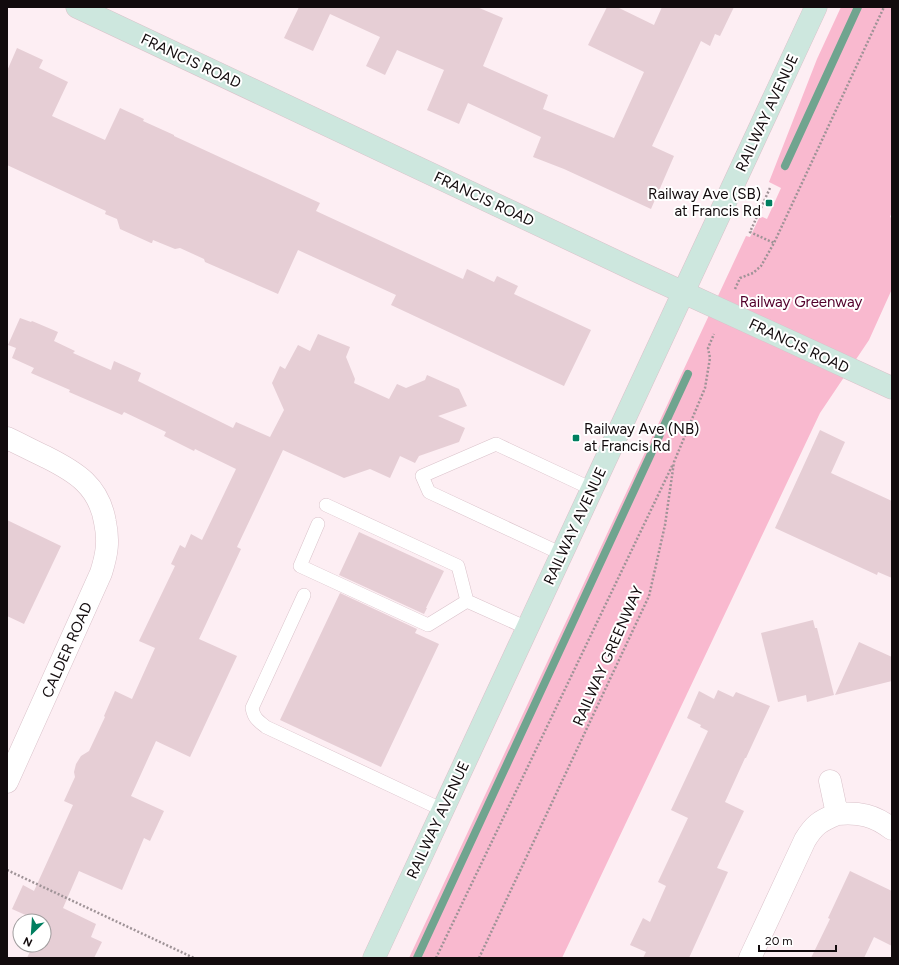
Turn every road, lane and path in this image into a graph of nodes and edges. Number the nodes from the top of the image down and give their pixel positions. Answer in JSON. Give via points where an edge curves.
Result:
{"nodes":[{"id":1,"x":77,"y":7,"type":"edge"},
{"id":2,"x":816,"y":7,"type":"edge"},
{"id":3,"x":884,"y":7,"type":"edge"},
{"id":4,"x":770,"y":188,"type":"dead end"},
{"id":5,"x":774,"y":243,"type":"junction"},
{"id":6,"x":740,"y":278,"type":"dead end"},
{"id":7,"x":684,"y":293,"type":"junction"},
{"id":8,"x":708,"y":348,"type":"dead end"},
{"id":9,"x":892,"y":388,"type":"edge"},
{"id":10,"x":7,"y":438,"type":"edge"},
{"id":11,"x":674,"y":462,"type":"junction"},
{"id":12,"x":592,"y":489,"type":"junction"},
{"id":13,"x":326,"y":505,"type":"dead end"},
{"id":14,"x":318,"y":524,"type":"dead end"},
{"id":15,"x":562,"y":554,"type":"junction"},
{"id":16,"x":304,"y":595,"type":"dead end"},
{"id":17,"x":467,"y":601,"type":"junction"},
{"id":18,"x":527,"y":628,"type":"junction"},
{"id":19,"x":830,"y":781,"type":"dead end"},
{"id":20,"x":7,"y":782,"type":"edge"},
{"id":21,"x":443,"y":810,"type":"junction"},
{"id":22,"x":837,"y":814,"type":"junction"},
{"id":23,"x":892,"y":829,"type":"edge"},
{"id":24,"x":7,"y":870,"type":"edge"},
{"id":25,"x":194,"y":958,"type":"edge"},
{"id":26,"x":374,"y":958,"type":"edge"},
{"id":27,"x":436,"y":958,"type":"edge"},
{"id":28,"x":479,"y":958,"type":"edge"},
{"id":29,"x":750,"y":958,"type":"edge"}],
"edges":[{"from":1,"to":7,"type":"main road","name":"FRANCIS ROAD"},
{"from":2,"to":7,"type":"main road","name":"RAILWAY AVENUE"},
{"from":3,"to":5,"type":"path"},
{"from":4,"to":5,"type":"path","via":[[750,232]]},
{"from":5,"to":6,"type":"path","via":[[761,266],[753,273]]},
{"from":7,"to":9,"type":"main road","name":"FRANCIS ROAD"},
{"from":7,"to":12,"type":"main road","name":"RAILWAY AVENUE"},
{"from":8,"to":11,"type":"path","name":"RAILWAY GREENWAY","via":[[710,358],[705,388]]},
{"from":10,"to":20,"type":"street","name":"CALDER ROAD","via":[[65,466],[87,483],[104,513],[108,548],[102,573]]},
{"from":11,"to":27,"type":"path"},
{"from":11,"to":28,"type":"path","name":"RAILWAY GREENWAY","via":[[665,525],[649,596]]},
{"from":12,"to":15,"type":"main road","name":"RAILWAY AVENUE"},
{"from":12,"to":15,"type":"lane","via":[[496,444],[422,476],[429,492]]},
{"from":13,"to":17,"type":"lane","via":[[458,566]]},
{"from":14,"to":17,"type":"lane","via":[[300,566],[428,625]]},
{"from":15,"to":18,"type":"main road","name":"RAILWAY AVENUE"},
{"from":16,"to":21,"type":"lane","via":[[252,708],[253,715],[266,727]]},
{"from":17,"to":18,"type":"lane"},
{"from":18,"to":21,"type":"main road","name":"RAILWAY AVENUE"},
{"from":19,"to":22,"type":"street"},
{"from":21,"to":26,"type":"main road","name":"RAILWAY AVENUE"},
{"from":22,"to":23,"type":"street","via":[[862,814],[883,822]]},
{"from":22,"to":29,"type":"street","via":[[817,825],[805,840]]},
{"from":24,"to":25,"type":"path"}]}
